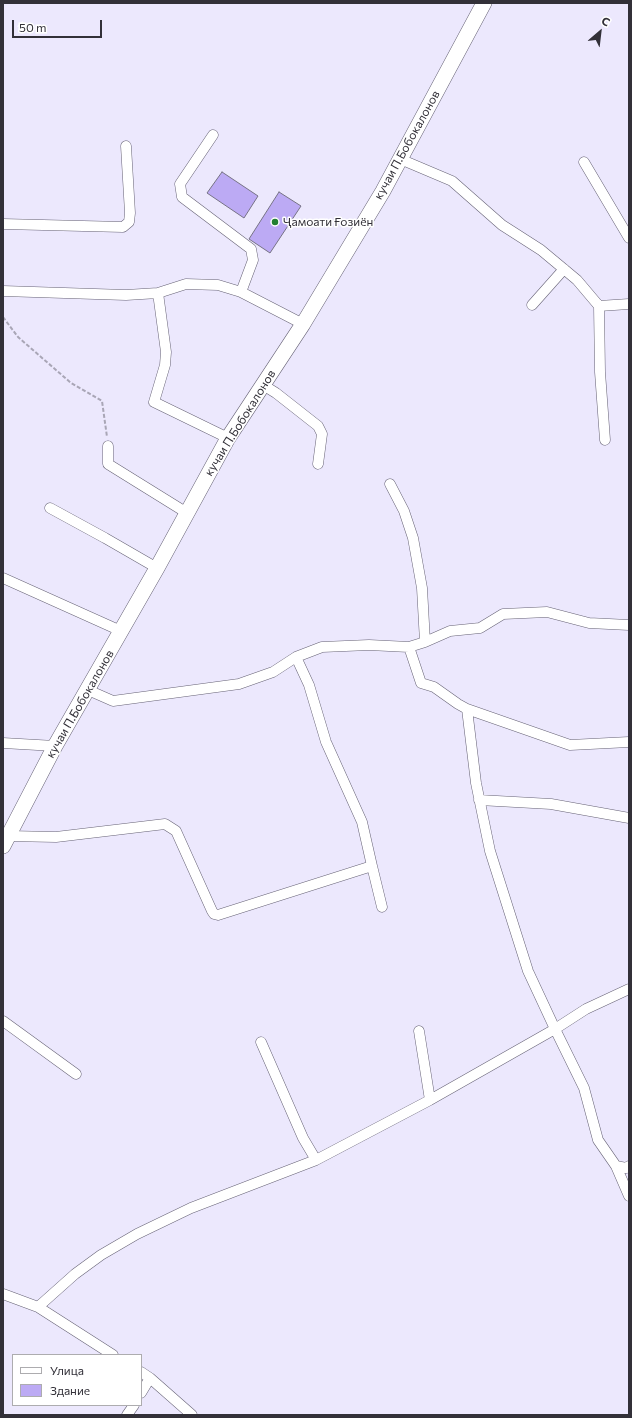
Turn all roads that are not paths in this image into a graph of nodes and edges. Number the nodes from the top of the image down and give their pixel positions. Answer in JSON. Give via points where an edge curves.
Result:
{"nodes":[{"id":1,"x":484,"y":3,"type":"edge"},
{"id":2,"x":213,"y":135,"type":"dead end"},
{"id":3,"x":126,"y":146,"type":"dead end"},
{"id":4,"x":400,"y":159,"type":"junction"},
{"id":5,"x":584,"y":162,"type":"dead end"},
{"id":6,"x":3,"y":224,"type":"edge"},
{"id":7,"x":629,"y":238,"type":"edge"},
{"id":8,"x":564,"y":269,"type":"junction"},
{"id":9,"x":3,"y":291,"type":"edge"},
{"id":10,"x":241,"y":292,"type":"junction"},
{"id":11,"x":158,"y":293,"type":"junction"},
{"id":12,"x":629,"y":304,"type":"edge"},
{"id":13,"x":532,"y":305,"type":"dead end"},
{"id":14,"x":599,"y":306,"type":"junction"},
{"id":15,"x":303,"y":324,"type":"junction"},
{"id":16,"x":263,"y":385,"type":"junction"},
{"id":17,"x":228,"y":438,"type":"junction"},
{"id":18,"x":605,"y":440,"type":"dead end"},
{"id":19,"x":108,"y":446,"type":"road end"},
{"id":20,"x":318,"y":464,"type":"dead end"},
{"id":21,"x":390,"y":484,"type":"dead end"},
{"id":22,"x":50,"y":508,"type":"dead end"},
{"id":23,"x":187,"y":513,"type":"junction"},
{"id":24,"x":157,"y":568,"type":"junction"},
{"id":25,"x":3,"y":578,"type":"edge"},
{"id":26,"x":629,"y":625,"type":"edge"},
{"id":27,"x":121,"y":631,"type":"junction"},
{"id":28,"x":425,"y":642,"type":"junction"},
{"id":29,"x":409,"y":647,"type":"junction"},
{"id":30,"x":296,"y":657,"type":"junction"},
{"id":31,"x":88,"y":690,"type":"junction"},
{"id":32,"x":467,"y":709,"type":"junction"},
{"id":33,"x":629,"y":742,"type":"edge"},
{"id":34,"x":3,"y":743,"type":"edge"},
{"id":35,"x":55,"y":746,"type":"junction"},
{"id":36,"x":479,"y":800,"type":"junction"},
{"id":37,"x":629,"y":818,"type":"edge"},
{"id":38,"x":6,"y":841,"type":"edge"},
{"id":39,"x":372,"y":866,"type":"junction"},
{"id":40,"x":382,"y":907,"type":"dead end"},
{"id":41,"x":629,"y":989,"type":"edge"},
{"id":42,"x":3,"y":1021,"type":"edge"},
{"id":43,"x":555,"y":1029,"type":"junction"},
{"id":44,"x":419,"y":1031,"type":"dead end"},
{"id":45,"x":261,"y":1042,"type":"dead end"},
{"id":46,"x":76,"y":1074,"type":"dead end"},
{"id":47,"x":430,"y":1100,"type":"junction"},
{"id":48,"x":316,"y":1160,"type":"junction"},
{"id":49,"x":616,"y":1166,"type":"junction"},
{"id":50,"x":629,"y":1166,"type":"edge"},
{"id":51,"x":629,"y":1196,"type":"edge"},
{"id":52,"x":3,"y":1294,"type":"edge"},
{"id":53,"x":38,"y":1307,"type":"junction"},
{"id":54,"x":111,"y":1354,"type":"edge"},
{"id":55,"x":142,"y":1373,"type":"edge"},
{"id":56,"x":150,"y":1378,"type":"junction"},
{"id":57,"x":142,"y":1391,"type":"edge"},
{"id":58,"x":133,"y":1406,"type":"edge"},
{"id":59,"x":127,"y":1415,"type":"edge"},
{"id":60,"x":192,"y":1415,"type":"edge"}],
"edges":[{"from":1,"to":4,"type":"main road","name":"кучаи П.Бобокалонов"},
{"from":2,"to":10,"type":"street","via":[[180,184],[182,197],[251,249],[253,260]]},
{"from":3,"to":6,"type":"street","via":[[130,213],[129,222],[123,227]]},
{"from":4,"to":8,"type":"street","via":[[452,182],[502,225],[541,250]]},
{"from":4,"to":15,"type":"main road","name":"кучаи П.Бобокалонов"},
{"from":5,"to":7,"type":"street"},
{"from":8,"to":13,"type":"street"},
{"from":8,"to":14,"type":"street"},
{"from":9,"to":11,"type":"street","via":[[126,295]]},
{"from":10,"to":11,"type":"street","via":[[218,285],[186,284]]},
{"from":10,"to":15,"type":"street"},
{"from":11,"to":17,"type":"street","via":[[166,352],[165,365],[154,402]]},
{"from":12,"to":14,"type":"street"},
{"from":14,"to":18,"type":"street"},
{"from":15,"to":16,"type":"main road","name":"кучаи П.Бобокалонов"},
{"from":16,"to":17,"type":"main road","name":"кучаи П.Бобокалонов"},
{"from":16,"to":20,"type":"street","via":[[318,426],[322,434]]},
{"from":17,"to":23,"type":"main road","name":"кучаи П.Бобокалонов"},
{"from":19,"to":23,"type":"street","via":[[108,464]]},
{"from":21,"to":28,"type":"street","via":[[414,538],[422,588]]},
{"from":22,"to":24,"type":"street"},
{"from":23,"to":24,"type":"main road","name":"кучаи П.Бобокалонов"},
{"from":24,"to":27,"type":"main road","name":"кучаи П.Бобокалонов"},
{"from":25,"to":27,"type":"street"},
{"from":26,"to":28,"type":"street","via":[[589,623],[547,612],[502,614],[480,628],[450,631]]},
{"from":27,"to":31,"type":"main road","name":"кучаи П.Бобокалонов"},
{"from":28,"to":29,"type":"street"},
{"from":29,"to":30,"type":"street","via":[[322,647]]},
{"from":29,"to":32,"type":"street","via":[[421,683],[434,687]]},
{"from":30,"to":31,"type":"street","via":[[273,672],[239,684],[113,701]]},
{"from":30,"to":39,"type":"street","via":[[309,685],[326,742],[362,822]]},
{"from":31,"to":35,"type":"main road","name":"кучаи П.Бобокалонов"},
{"from":32,"to":33,"type":"street","via":[[570,745]]},
{"from":32,"to":36,"type":"street"},
{"from":34,"to":35,"type":"street"},
{"from":35,"to":38,"type":"main road","name":"кучаи П.Бобокалонов"},
{"from":36,"to":37,"type":"street","via":[[551,804]]},
{"from":36,"to":43,"type":"street","via":[[490,850],[528,971]]},
{"from":38,"to":39,"type":"street","via":[[165,824],[176,831],[212,911],[218,915]]},
{"from":39,"to":40,"type":"street"},
{"from":41,"to":43,"type":"street","via":[[586,1009]]},
{"from":42,"to":46,"type":"street"},
{"from":43,"to":47,"type":"street"},
{"from":43,"to":49,"type":"street","via":[[584,1088],[598,1140]]},
{"from":44,"to":47,"type":"street"},
{"from":45,"to":48,"type":"street","via":[[303,1138]]},
{"from":47,"to":48,"type":"street"},
{"from":48,"to":53,"type":"street","via":[[191,1208],[137,1234],[75,1274]]},
{"from":49,"to":50,"type":"street"},
{"from":49,"to":51,"type":"street"},
{"from":52,"to":53,"type":"street"},
{"from":53,"to":54,"type":"street"},
{"from":55,"to":56,"type":"street"},
{"from":56,"to":57,"type":"street"},
{"from":56,"to":60,"type":"street"},
{"from":58,"to":59,"type":"street"}]}
